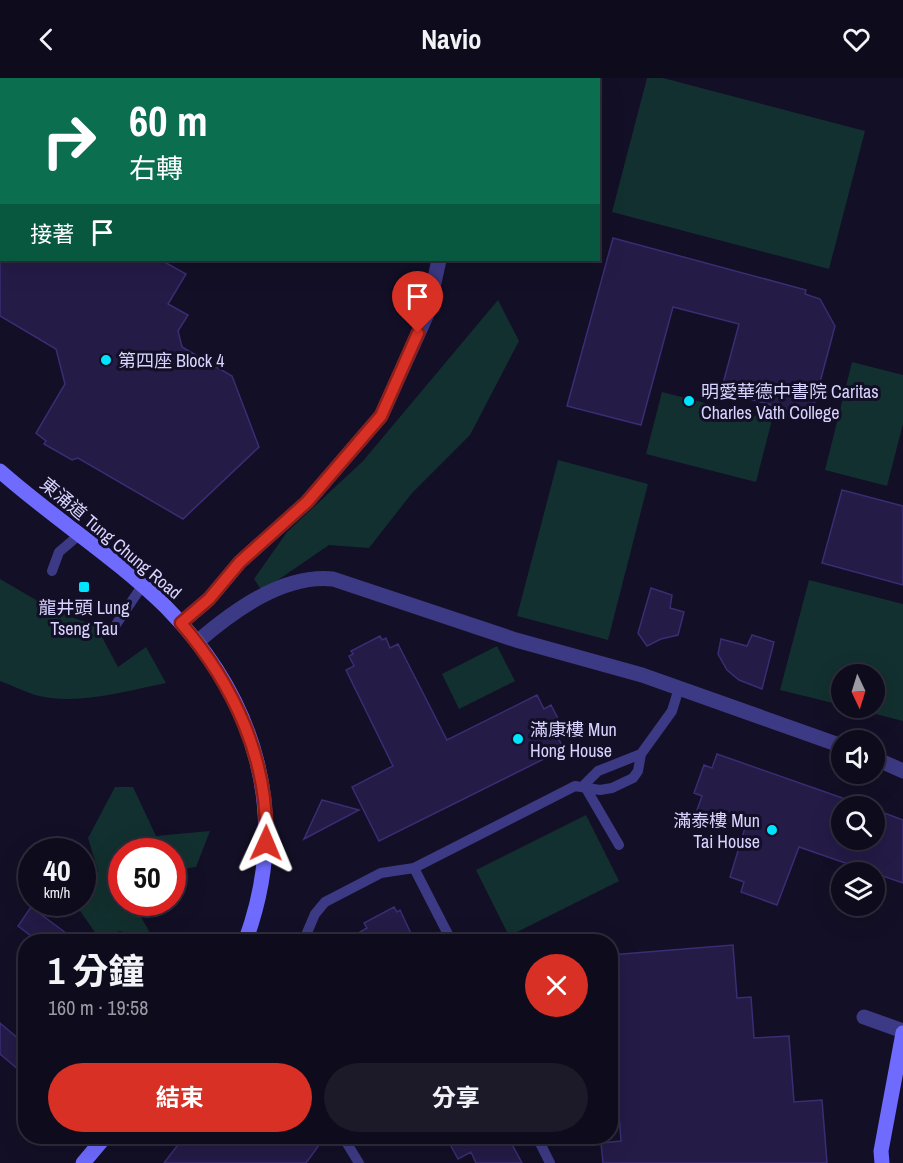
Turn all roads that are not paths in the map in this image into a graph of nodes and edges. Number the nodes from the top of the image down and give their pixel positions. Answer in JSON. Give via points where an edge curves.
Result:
{"nodes":[{"id":1,"x":439,"y":261,"type":"edge"},
{"id":2,"x":0,"y":471,"type":"edge"},
{"id":3,"x":79,"y":536,"type":"junction"},
{"id":4,"x":52,"y":571,"type":"dead end"},
{"id":5,"x":142,"y":586,"type":"junction"},
{"id":6,"x":181,"y":623,"type":"junction"},
{"id":7,"x":115,"y":626,"type":"dead end"},
{"id":8,"x":197,"y":642,"type":"junction"},
{"id":9,"x":679,"y":688,"type":"junction"},
{"id":10,"x":831,"y":742,"type":"edge"},
{"id":11,"x":641,"y":753,"type":"junction"},
{"id":12,"x":885,"y":763,"type":"edge"},
{"id":13,"x":903,"y":771,"type":"edge"},
{"id":14,"x":584,"y":785,"type":"junction"},
{"id":15,"x":619,"y":845,"type":"dead end"},
{"id":16,"x":414,"y":868,"type":"junction"},
{"id":17,"x":248,"y":934,"type":"edge"},
{"id":18,"x":306,"y":934,"type":"edge"},
{"id":19,"x":448,"y":934,"type":"edge"},
{"id":20,"x":864,"y":1017,"type":"dead end"},
{"id":21,"x":903,"y":1032,"type":"edge"},
{"id":22,"x":99,"y":1144,"type":"edge"},
{"id":23,"x":347,"y":1144,"type":"edge"},
{"id":24,"x":540,"y":1144,"type":"edge"},
{"id":25,"x":83,"y":1163,"type":"edge"},
{"id":26,"x":359,"y":1163,"type":"edge"},
{"id":27,"x":550,"y":1163,"type":"edge"},
{"id":28,"x":882,"y":1163,"type":"edge"}],
"edges":[{"from":1,"to":6,"type":"street","via":[[427,314],[381,416],[307,502],[240,562],[209,599]]},
{"from":2,"to":3,"type":"main road","name":"東涌道 Tung Chung Road"},
{"from":3,"to":4,"type":"lane","via":[[59,552]]},
{"from":3,"to":5,"type":"main road","name":"東涌道 Tung Chung Road"},
{"from":5,"to":6,"type":"main road","name":"東涌道 Tung Chung Road"},
{"from":5,"to":7,"type":"lane"},
{"from":6,"to":8,"type":"main road","name":"東涌道 Tung Chung Road"},
{"from":8,"to":9,"type":"street","via":[[226,617],[268,595],[297,581],[326,578]]},
{"from":8,"to":17,"type":"main road","name":"東涌道 Tung Chung Road","via":[[246,728],[265,798],[265,865]]},
{"from":9,"to":10,"type":"street"},
{"from":9,"to":11,"type":"lane","via":[[672,711]]},
{"from":11,"to":14,"type":"lane","via":[[598,771]]},
{"from":11,"to":14,"type":"lane","via":[[633,778],[600,790]]},
{"from":12,"to":13,"type":"street"},
{"from":14,"to":15,"type":"lane"},
{"from":14,"to":16,"type":"lane","via":[[575,786]]},
{"from":16,"to":18,"type":"lane","via":[[381,873],[325,902]]},
{"from":16,"to":19,"type":"lane"},
{"from":20,"to":21,"type":"street"},
{"from":21,"to":28,"type":"main road"},
{"from":22,"to":25,"type":"main road"},
{"from":23,"to":26,"type":"lane"},
{"from":24,"to":27,"type":"lane"}]}
